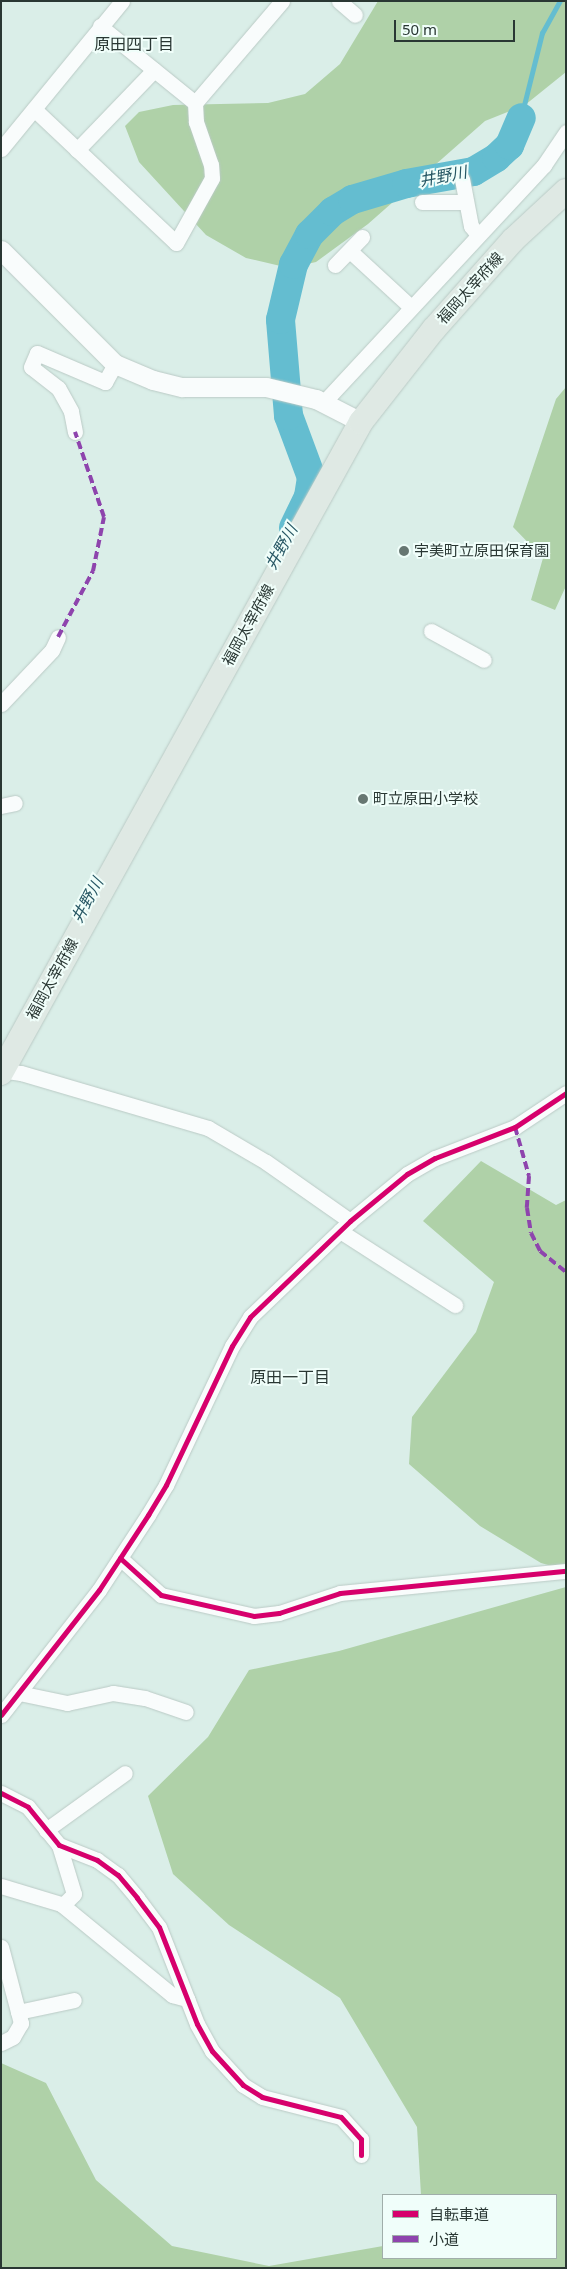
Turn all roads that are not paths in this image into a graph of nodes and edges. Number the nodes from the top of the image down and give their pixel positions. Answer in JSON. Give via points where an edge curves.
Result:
{"nodes":[{"id":1,"x":122,"y":1,"type":"edge"},
{"id":2,"x":282,"y":1,"type":"edge"},
{"id":3,"x":339,"y":1,"type":"edge"},
{"id":4,"x":355,"y":15,"type":"dead end"},
{"id":5,"x":100,"y":26,"type":"junction"},
{"id":6,"x":154,"y":70,"type":"junction"},
{"id":7,"x":195,"y":103,"type":"junction"},
{"id":8,"x":34,"y":109,"type":"junction"},
{"id":9,"x":566,"y":132,"type":"edge"},
{"id":10,"x":1,"y":149,"type":"edge"},
{"id":11,"x":77,"y":150,"type":"junction"},
{"id":12,"x":462,"y":179,"type":"dead end"},
{"id":13,"x":566,"y":191,"type":"edge"},
{"id":14,"x":422,"y":202,"type":"dead end"},
{"id":15,"x":466,"y":202,"type":"junction"},
{"id":16,"x":478,"y":235,"type":"junction"},
{"id":17,"x":362,"y":237,"type":"dead end"},
{"id":18,"x":1,"y":250,"type":"edge"},
{"id":19,"x":350,"y":251,"type":"junction"},
{"id":20,"x":336,"y":265,"type":"dead end"},
{"id":21,"x":411,"y":307,"type":"junction"},
{"id":22,"x":115,"y":364,"type":"junction"},
{"id":23,"x":323,"y":403,"type":"junction"},
{"id":24,"x":361,"y":422,"type":"junction"},
{"id":25,"x":75,"y":432,"type":"dead end"},
{"id":26,"x":431,"y":631,"type":"dead end"},
{"id":27,"x":58,"y":637,"type":"dead end"},
{"id":28,"x":484,"y":660,"type":"dead end"},
{"id":29,"x":1,"y":704,"type":"edge"},
{"id":30,"x":2,"y":1071,"type":"edge"},
{"id":31,"x":566,"y":1093,"type":"edge"},
{"id":32,"x":345,"y":1226,"type":"junction"},
{"id":33,"x":455,"y":1305,"type":"dead end"},
{"id":34,"x":120,"y":1558,"type":"junction"},
{"id":35,"x":566,"y":1571,"type":"edge"},
{"id":36,"x":19,"y":1693,"type":"junction"},
{"id":37,"x":186,"y":1712,"type":"dead end"},
{"id":38,"x":1,"y":1715,"type":"edge"},
{"id":39,"x":125,"y":1773,"type":"dead end"},
{"id":40,"x":1,"y":1794,"type":"edge"},
{"id":41,"x":46,"y":1830,"type":"junction"},
{"id":42,"x":59,"y":1845,"type":"junction"},
{"id":43,"x":1,"y":1886,"type":"edge"},
{"id":44,"x":63,"y":1905,"type":"junction"},
{"id":45,"x":1,"y":1946,"type":"edge"},
{"id":46,"x":187,"y":1999,"type":"junction"},
{"id":47,"x":74,"y":2000,"type":"dead end"},
{"id":48,"x":18,"y":2012,"type":"junction"},
{"id":49,"x":1,"y":2043,"type":"edge"},
{"id":50,"x":361,"y":2155,"type":"dead end"}],
"edges":[{"from":1,"to":5,"type":"street"},
{"from":2,"to":7,"type":"street"},
{"from":3,"to":4,"type":"street"},
{"from":5,"to":6,"type":"street"},
{"from":5,"to":8,"type":"street"},
{"from":6,"to":7,"type":"street"},
{"from":6,"to":11,"type":"street"},
{"from":7,"to":11,"type":"street","via":[[196,122],[211,165],[212,178],[176,243]]},
{"from":8,"to":10,"type":"street"},
{"from":8,"to":11,"type":"street"},
{"from":9,"to":16,"type":"street","via":[[544,165]]},
{"from":12,"to":15,"type":"street"},
{"from":13,"to":24,"type":"main road","name":"福岡太宰府線","via":[[513,240],[434,329]]},
{"from":14,"to":15,"type":"street"},
{"from":15,"to":16,"type":"street","via":[[470,226]]},
{"from":16,"to":21,"type":"street"},
{"from":17,"to":19,"type":"street"},
{"from":18,"to":22,"type":"street"},
{"from":19,"to":20,"type":"street"},
{"from":19,"to":21,"type":"street"},
{"from":21,"to":23,"type":"street"},
{"from":22,"to":23,"type":"street","via":[[153,380],[182,387],[266,387]]},
{"from":22,"to":25,"type":"street","via":[[106,382],[38,353],[31,368],[58,388],[71,411]]},
{"from":23,"to":24,"type":"street"},
{"from":24,"to":30,"type":"main road","name":"福岡太宰府線"},
{"from":26,"to":28,"type":"street"},
{"from":27,"to":29,"type":"street","via":[[52,650]]},
{"from":30,"to":32,"type":"street","via":[[208,1128],[266,1162]]},
{"from":31,"to":32,"type":"street","via":[[515,1127],[435,1158],[407,1174]]},
{"from":32,"to":33,"type":"street"},
{"from":32,"to":34,"type":"street","via":[[250,1317],[195,1419],[166,1485]]},
{"from":34,"to":35,"type":"street","via":[[161,1595],[254,1616],[287,1611],[340,1594]]},
{"from":34,"to":36,"type":"street"},
{"from":36,"to":37,"type":"street","via":[[67,1703],[113,1693],[145,1698]]},
{"from":36,"to":38,"type":"street"},
{"from":39,"to":41,"type":"street"},
{"from":40,"to":41,"type":"street","via":[[28,1808]]},
{"from":41,"to":42,"type":"street"},
{"from":42,"to":44,"type":"street","via":[[74,1894]]},
{"from":42,"to":46,"type":"street","via":[[97,1860],[128,1886],[159,1928]]},
{"from":43,"to":44,"type":"street"},
{"from":44,"to":46,"type":"street","via":[[172,1996]]},
{"from":45,"to":48,"type":"street"},
{"from":46,"to":50,"type":"street","via":[[212,2050],[243,2086],[262,2098],[341,2117],[361,2139]]},
{"from":47,"to":48,"type":"street"},
{"from":48,"to":49,"type":"street","via":[[21,2023],[13,2037]]}]}
